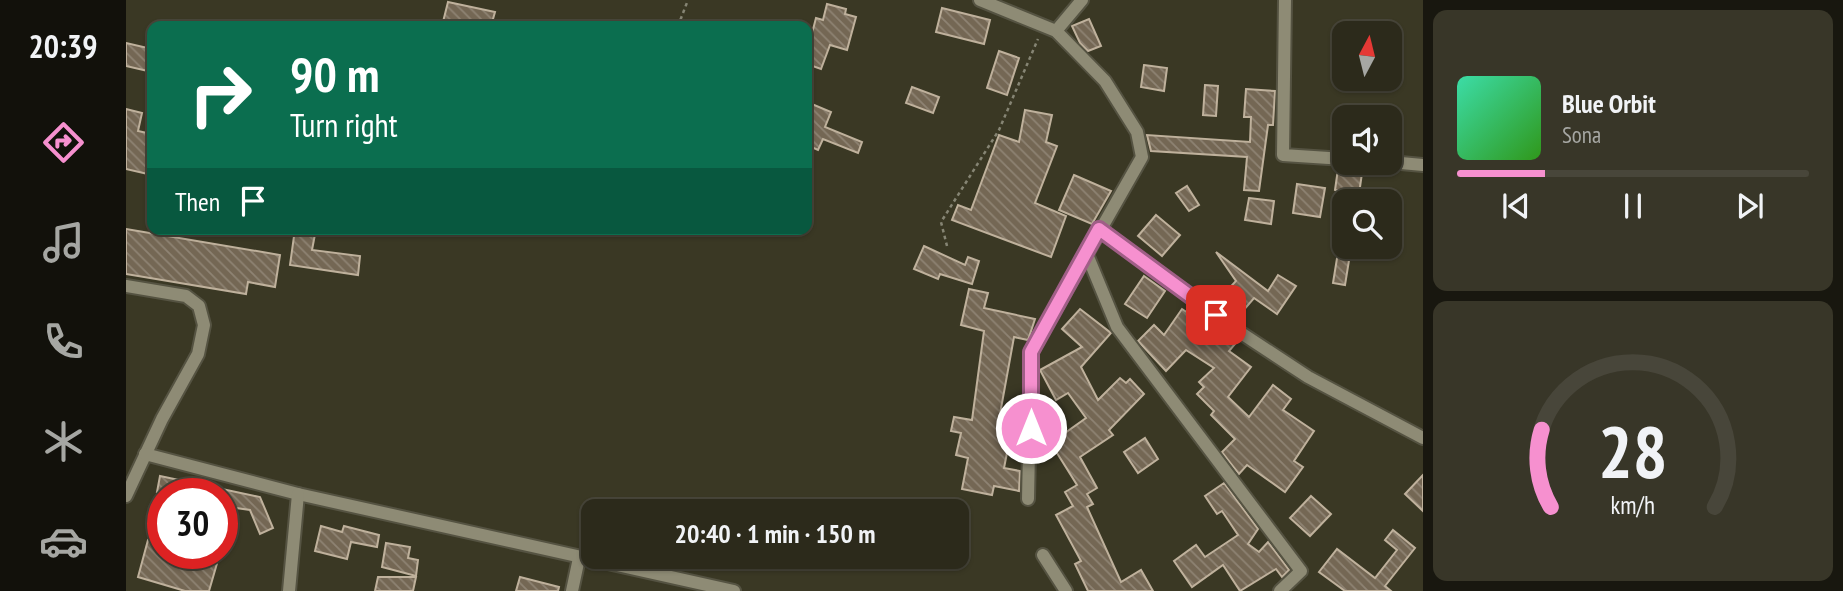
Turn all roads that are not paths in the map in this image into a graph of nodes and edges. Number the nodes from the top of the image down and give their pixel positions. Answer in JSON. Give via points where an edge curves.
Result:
{"nodes":[{"id":1,"x":980,"y":0,"type":"edge"},
{"id":2,"x":1082,"y":0,"type":"edge"},
{"id":3,"x":1285,"y":0,"type":"edge"},
{"id":4,"x":1056,"y":31,"type":"junction"},
{"id":5,"x":1332,"y":158,"type":"edge"},
{"id":6,"x":1402,"y":163,"type":"edge"},
{"id":7,"x":1423,"y":165,"type":"edge"},
{"id":8,"x":1099,"y":229,"type":"junction"},
{"id":9,"x":1086,"y":252,"type":"junction"},
{"id":10,"x":126,"y":286,"type":"edge"},
{"id":11,"x":1423,"y":438,"type":"edge"},
{"id":12,"x":145,"y":454,"type":"junction"},
{"id":13,"x":298,"y":494,"type":"junction"},
{"id":14,"x":126,"y":496,"type":"edge"},
{"id":15,"x":1028,"y":499,"type":"dead end"},
{"id":16,"x":1043,"y":555,"type":"dead end"},
{"id":17,"x":579,"y":558,"type":"junction"},
{"id":18,"x":289,"y":591,"type":"edge"},
{"id":19,"x":572,"y":591,"type":"edge"},
{"id":20,"x":734,"y":591,"type":"edge"},
{"id":21,"x":1066,"y":591,"type":"edge"},
{"id":22,"x":1280,"y":591,"type":"edge"}],
"edges":[{"from":1,"to":4,"type":"street"},
{"from":2,"to":4,"type":"street"},
{"from":3,"to":5,"type":"street","via":[[1283,155]]},
{"from":4,"to":8,"type":"street","via":[[1105,81],[1137,132],[1142,157]]},
{"from":6,"to":7,"type":"street"},
{"from":8,"to":9,"type":"street"},
{"from":8,"to":11,"type":"street","via":[[1308,377]]},
{"from":9,"to":15,"type":"street","via":[[1031,352]]},
{"from":9,"to":22,"type":"street","via":[[1117,327],[1301,571]]},
{"from":10,"to":12,"type":"street","via":[[186,296],[199,306],[204,324],[198,354]]},
{"from":12,"to":13,"type":"street"},
{"from":12,"to":14,"type":"street"},
{"from":13,"to":17,"type":"street"},
{"from":13,"to":18,"type":"street"},
{"from":16,"to":21,"type":"street"},
{"from":17,"to":19,"type":"street"},
{"from":17,"to":20,"type":"street"}]}
